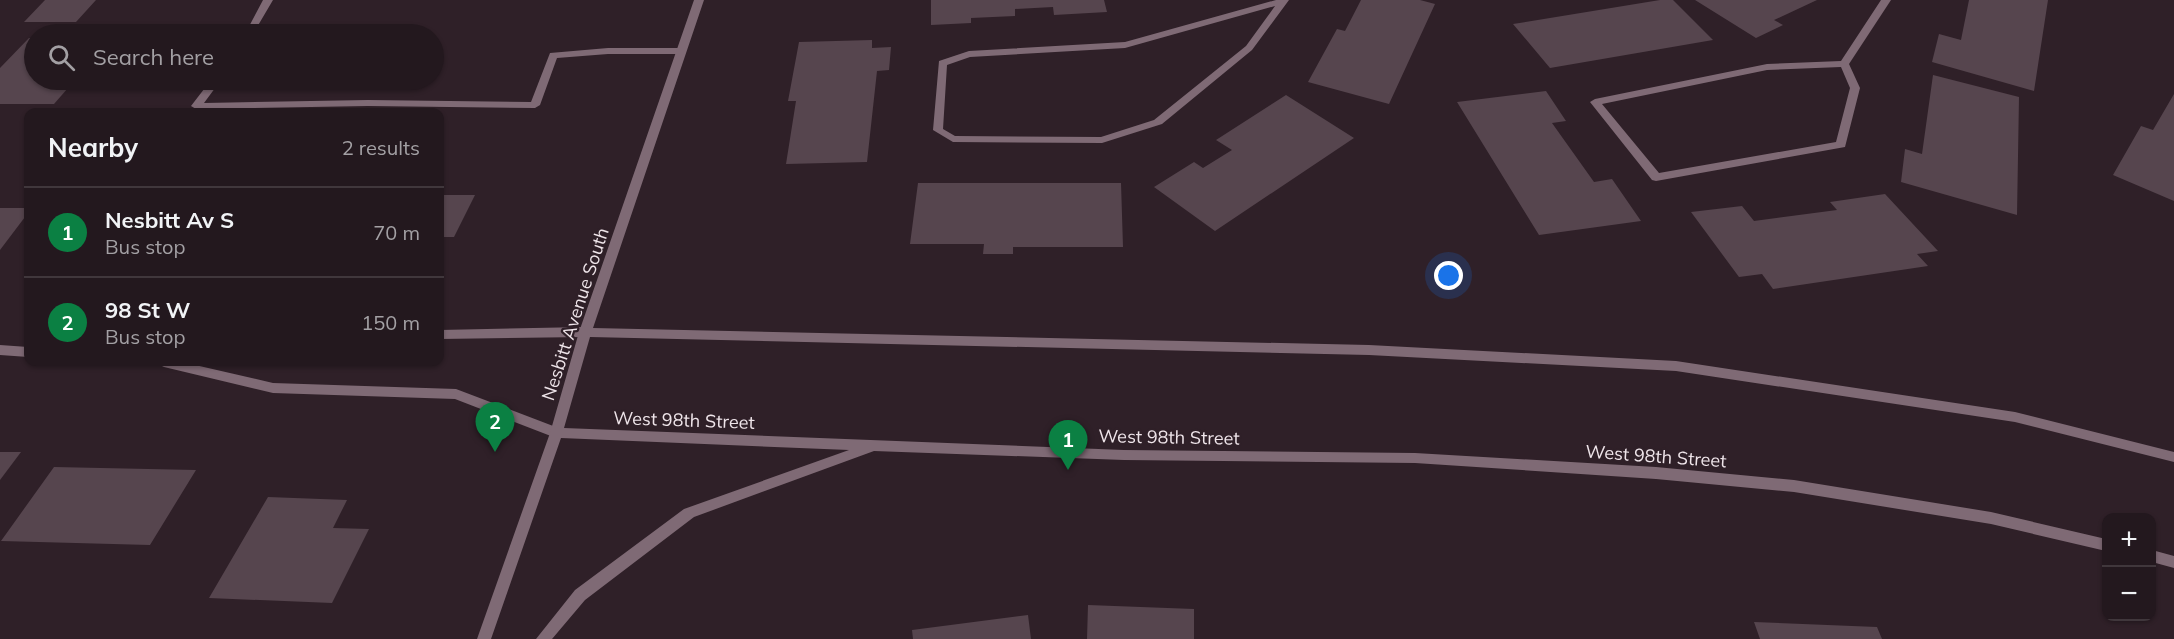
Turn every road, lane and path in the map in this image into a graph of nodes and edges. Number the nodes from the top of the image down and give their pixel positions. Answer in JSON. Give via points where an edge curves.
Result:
{"nodes":[{"id":1,"x":268,"y":0,"type":"edge"},
{"id":2,"x":699,"y":0,"type":"edge"},
{"id":3,"x":1283,"y":0,"type":"edge"},
{"id":4,"x":1887,"y":0,"type":"edge"},
{"id":5,"x":255,"y":24,"type":"edge"},
{"id":6,"x":681,"y":51,"type":"junction"},
{"id":7,"x":1844,"y":64,"type":"junction"},
{"id":8,"x":208,"y":90,"type":"edge"},
{"id":9,"x":585,"y":332,"type":"junction"},
{"id":10,"x":444,"y":335,"type":"edge"},
{"id":11,"x":0,"y":350,"type":"edge"},
{"id":12,"x":24,"y":352,"type":"edge"},
{"id":13,"x":181,"y":366,"type":"edge"},
{"id":14,"x":556,"y":433,"type":"junction"},
{"id":15,"x":876,"y":446,"type":"junction"},
{"id":16,"x":2174,"y":457,"type":"edge"},
{"id":17,"x":2102,"y":544,"type":"edge"},
{"id":18,"x":2156,"y":557,"type":"edge"},
{"id":19,"x":2174,"y":562,"type":"edge"},
{"id":20,"x":484,"y":639,"type":"edge"},
{"id":21,"x":543,"y":639,"type":"edge"}],
"edges":[{"from":1,"to":5,"type":"street"},
{"from":2,"to":6,"type":"street","name":"Nesbitt Avenue South"},
{"from":3,"to":3,"type":"street","via":[[1125,45],[969,54],[942,63],[938,130],[953,140],[1102,140],[1158,122],[1249,48]]},
{"from":4,"to":7,"type":"street"},
{"from":6,"to":8,"type":"street","via":[[553,55],[535,105],[196,106]]},
{"from":6,"to":9,"type":"street","name":"Nesbitt Avenue South"},
{"from":7,"to":7,"type":"street","via":[[1855,88],[1841,145],[1656,177],[1595,102],[1767,67]]},
{"from":9,"to":10,"type":"street"},
{"from":9,"to":14,"type":"street","name":"Nesbitt Avenue South"},
{"from":9,"to":16,"type":"street","via":[[1369,350],[1676,366],[2015,417]]},
{"from":11,"to":12,"type":"street"},
{"from":13,"to":14,"type":"street","name":"West 98th Street","via":[[273,388],[456,394]]},
{"from":14,"to":15,"type":"street","name":"West 98th Street"},
{"from":14,"to":20,"type":"street","name":"Nesbitt Avenue South"},
{"from":15,"to":17,"type":"street","name":"West 98th Street","via":[[1124,455],[1415,458],[1656,473],[1794,486],[1991,518]]},
{"from":15,"to":21,"type":"street","via":[[689,513],[580,595]]},
{"from":18,"to":19,"type":"street"}]}
